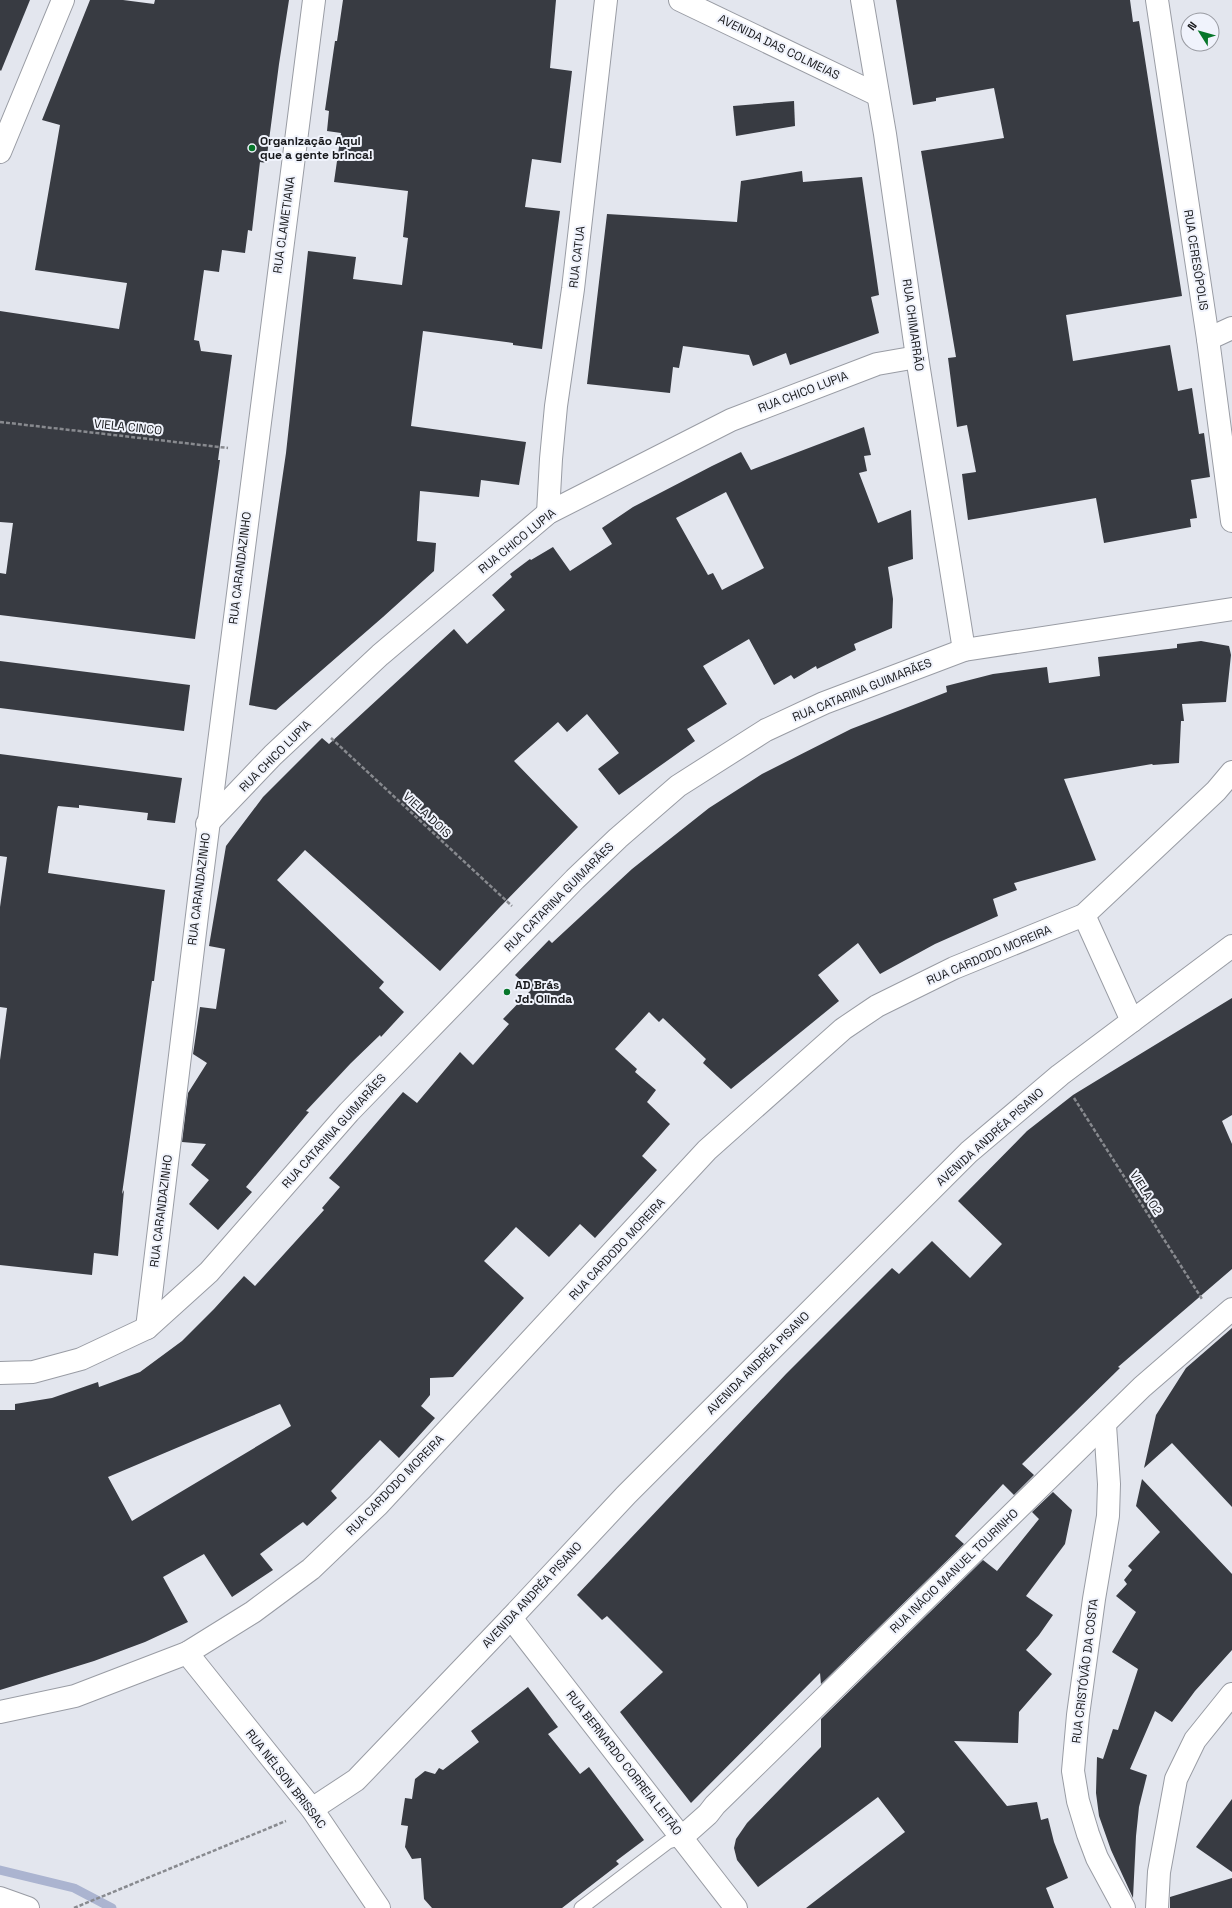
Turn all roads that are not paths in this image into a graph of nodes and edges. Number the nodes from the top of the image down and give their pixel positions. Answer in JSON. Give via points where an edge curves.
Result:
{"nodes":[{"id":1,"x":64,"y":0,"type":"edge"},
{"id":2,"x":314,"y":0,"type":"edge"},
{"id":3,"x":606,"y":0,"type":"edge"},
{"id":4,"x":680,"y":0,"type":"edge"},
{"id":5,"x":862,"y":0,"type":"edge"},
{"id":6,"x":1157,"y":0,"type":"edge"},
{"id":7,"x":878,"y":95,"type":"junction"},
{"id":8,"x":0,"y":152,"type":"edge"},
{"id":9,"x":1232,"y":328,"type":"edge"},
{"id":10,"x":1208,"y":339,"type":"junction"},
{"id":11,"x":918,"y":357,"type":"junction"},
{"id":12,"x":254,"y":451,"type":"joint"},
{"id":13,"x":548,"y":513,"type":"junction"},
{"id":14,"x":1232,"y":521,"type":"edge"},
{"id":15,"x":1232,"y":609,"type":"edge"},
{"id":16,"x":964,"y":650,"type":"junction"},
{"id":17,"x":1232,"y":772,"type":"edge"},
{"id":18,"x":207,"y":824,"type":"junction"},
{"id":19,"x":1084,"y":915,"type":"junction"},
{"id":20,"x":1232,"y":946,"type":"edge"},
{"id":21,"x":1132,"y":1021,"type":"junction"},
{"id":22,"x":1224,"y":1316,"type":"edge"},
{"id":23,"x":147,"y":1328,"type":"junction"},
{"id":24,"x":0,"y":1373,"type":"edge"},
{"id":25,"x":1105,"y":1425,"type":"junction"},
{"id":26,"x":511,"y":1618,"type":"junction"},
{"id":27,"x":187,"y":1653,"type":"junction"},
{"id":28,"x":1232,"y":1694,"type":"edge"},
{"id":29,"x":0,"y":1712,"type":"edge"},
{"id":30,"x":312,"y":1809,"type":"junction"},
{"id":31,"x":682,"y":1838,"type":"junction"},
{"id":32,"x":0,"y":1898,"type":"edge"},
{"id":33,"x":28,"y":1908,"type":"edge"},
{"id":34,"x":379,"y":1908,"type":"edge"},
{"id":35,"x":581,"y":1908,"type":"edge"},
{"id":36,"x":736,"y":1908,"type":"edge"},
{"id":37,"x":1124,"y":1908,"type":"edge"},
{"id":38,"x":1157,"y":1908,"type":"edge"}],
"edges":[{"from":1,"to":8,"type":"street"},
{"from":2,"to":12,"type":"street","name":"RUA CLAMETIANA"},
{"from":3,"to":13,"type":"street","name":"RUA CATUA","via":[[573,289],[556,406]]},
{"from":4,"to":7,"type":"street","name":"AVENIDA DAS COLMEIAS"},
{"from":5,"to":7,"type":"street","name":"RUA CHIMARRÃO"},
{"from":6,"to":10,"type":"street","name":"RUA CERESÓPOLIS"},
{"from":7,"to":11,"type":"street","name":"RUA CHIMARRÃO"},
{"from":9,"to":10,"type":"street"},
{"from":10,"to":14,"type":"street","name":"RUA CERESÓPOLIS"},
{"from":11,"to":13,"type":"street","name":"RUA CHICO LUPIA","via":[[877,364],[731,420]]},
{"from":11,"to":16,"type":"street","name":"RUA CHIMARRÃO"},
{"from":12,"to":18,"type":"street","name":"RUA CARANDAZINHO"},
{"from":13,"to":18,"type":"street","name":"RUA CHICO LUPIA","via":[[380,655],[273,755]]},
{"from":15,"to":16,"type":"street","name":"RUA CATARINA GUIMARÃES"},
{"from":16,"to":23,"type":"street","name":"RUA CATARINA GUIMARÃES","via":[[824,703],[766,730],[678,786],[618,838],[531,924],[349,1112],[209,1272]]},
{"from":17,"to":19,"type":"street","name":"RUA CARDODO MOREIRA","via":[[1216,791]]},
{"from":18,"to":23,"type":"street","name":"RUA CARANDAZINHO"},
{"from":19,"to":21,"type":"street"},
{"from":19,"to":27,"type":"street","name":"RUA CARDODO MOREIRA","via":[[954,968],[877,1006],[843,1028],[707,1150],[378,1505],[317,1564],[253,1612]]},
{"from":20,"to":21,"type":"street","name":"AVENIDA ANDRÉA PISANO"},
{"from":21,"to":26,"type":"street","name":"AVENIDA ANDRÉA PISANO","via":[[1060,1074],[958,1164],[626,1495]]},
{"from":22,"to":25,"type":"street","name":"RUA INÁCIO MANUEL TOURINHO","via":[[1142,1387]]},
{"from":23,"to":24,"type":"street","name":"RUA CATARINA GUIMARÃES","via":[[81,1359],[33,1372]]},
{"from":25,"to":31,"type":"street","name":"RUA INÁCIO MANUEL TOURINHO"},
{"from":25,"to":37,"type":"street","name":"RUA CRISTÓVÃO DA COSTA","via":[[1109,1484],[1108,1516],[1078,1715],[1073,1770],[1078,1801],[1088,1834],[1097,1858]]},
{"from":26,"to":30,"type":"street","name":"AVENIDA ANDRÉA PISANO","via":[[356,1780]]},
{"from":26,"to":31,"type":"street","name":"RUA BERNARDO CORREIA LEITÃO"},
{"from":27,"to":29,"type":"street","name":"RUA CARDODO MOREIRA","via":[[75,1696]]},
{"from":27,"to":30,"type":"street","name":"RUA NÉLSON BRISSAC"},
{"from":28,"to":38,"type":"street","via":[[1195,1740],[1176,1778],[1159,1872]]},
{"from":30,"to":34,"type":"street","name":"RUA NÉLSON BRISSAC"},
{"from":31,"to":35,"type":"lane","via":[[668,1842]]},
{"from":31,"to":36,"type":"street","name":"RUA BERNARDO CORREIA LEITÃO"},
{"from":32,"to":33,"type":"street"}]}
